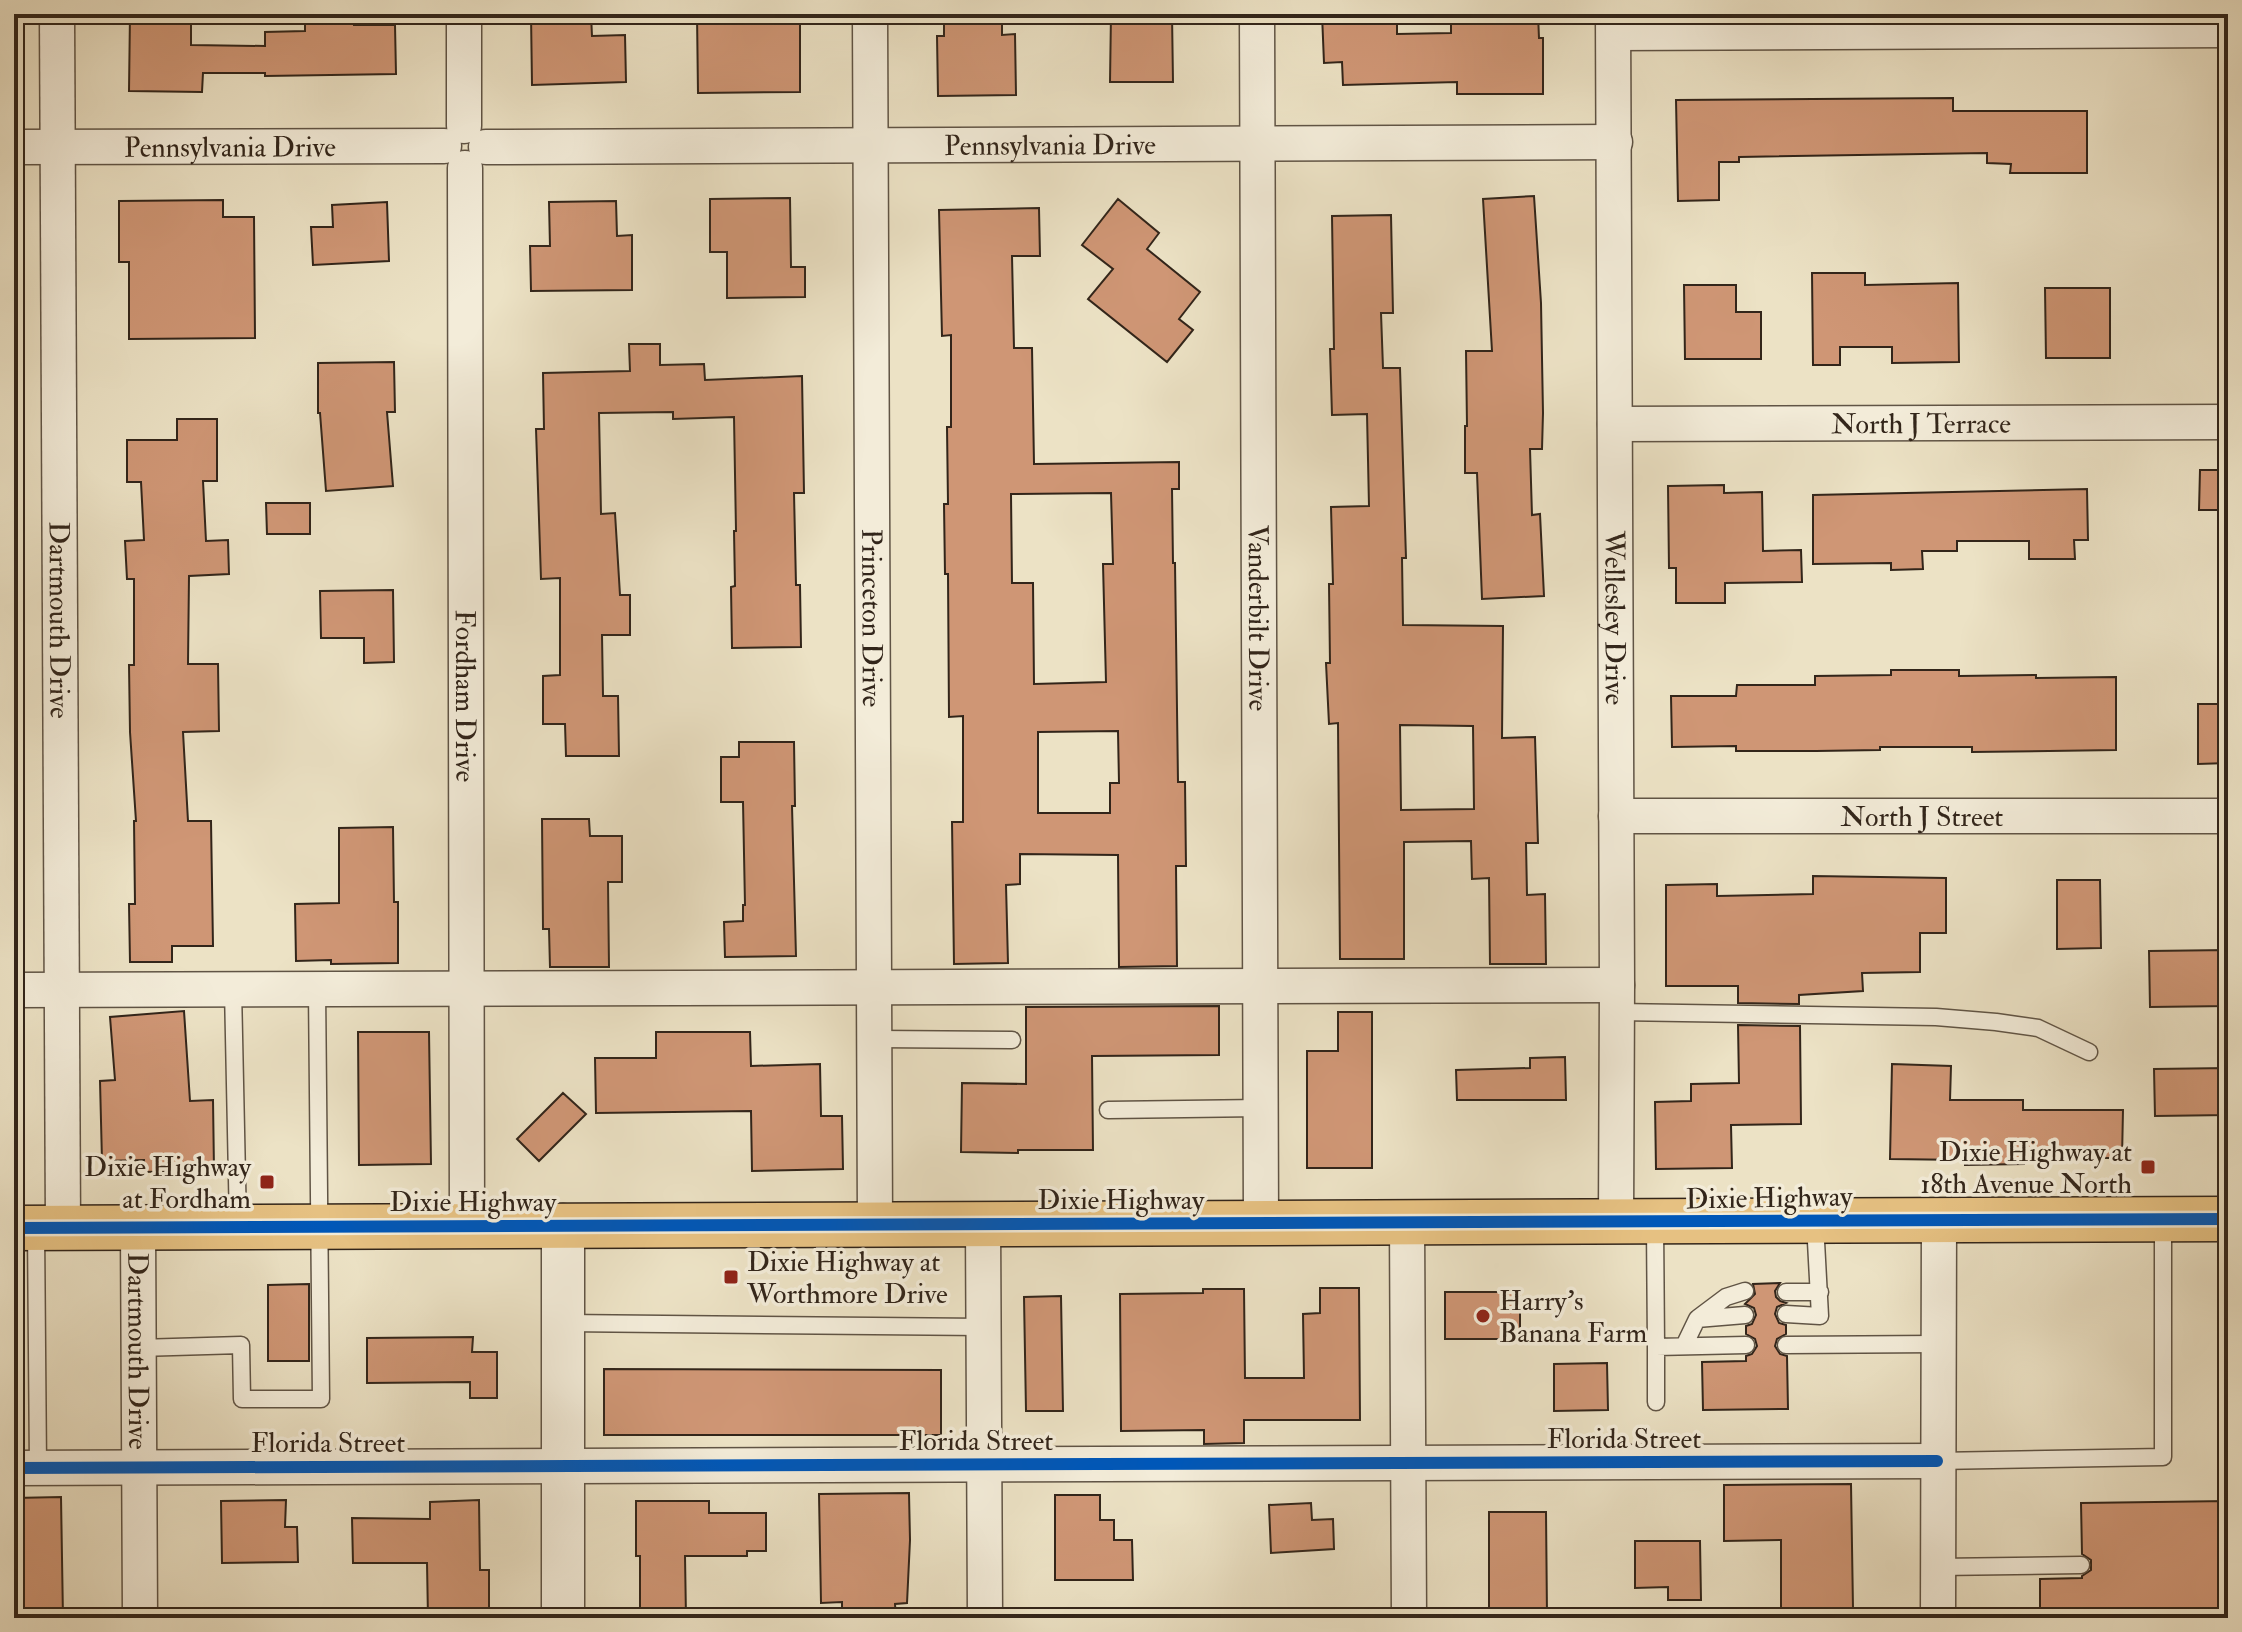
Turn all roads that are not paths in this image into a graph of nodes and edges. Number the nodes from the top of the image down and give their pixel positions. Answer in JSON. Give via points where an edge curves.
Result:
{"nodes":[{"id":1,"x":57,"y":14,"type":"edge"},
{"id":2,"x":464,"y":14,"type":"edge"},
{"id":3,"x":870,"y":14,"type":"edge"},
{"id":4,"x":1257,"y":14,"type":"edge"},
{"id":5,"x":1613,"y":23,"type":"edge"},
{"id":6,"x":2228,"y":30,"type":"edge"},
{"id":7,"x":1615,"y":142,"type":"junction"},
{"id":8,"x":1257,"y":143,"type":"junction"},
{"id":9,"x":871,"y":144,"type":"junction"},
{"id":10,"x":14,"y":147,"type":"edge"},
{"id":11,"x":57,"y":147,"type":"junction"},
{"id":12,"x":465,"y":147,"type":"junction"},
{"id":13,"x":2228,"y":422,"type":"edge"},
{"id":14,"x":1615,"y":424,"type":"junction"},
{"id":15,"x":1616,"y":816,"type":"junction"},
{"id":16,"x":2228,"y":816,"type":"edge"},
{"id":17,"x":1261,"y":985,"type":"junction"},
{"id":18,"x":876,"y":986,"type":"junction"},
{"id":19,"x":468,"y":988,"type":"junction"},
{"id":20,"x":233,"y":989,"type":"junction"},
{"id":21,"x":317,"y":989,"type":"junction"},
{"id":22,"x":14,"y":990,"type":"edge"},
{"id":23,"x":62,"y":990,"type":"junction"},
{"id":24,"x":1617,"y":998,"type":"junction"},
{"id":25,"x":876,"y":1039,"type":"junction"},
{"id":26,"x":1012,"y":1040,"type":"dead end"},
{"id":27,"x":2089,"y":1052,"type":"dead end"},
{"id":28,"x":1261,"y":1108,"type":"junction"},
{"id":29,"x":1108,"y":1110,"type":"dead end"},
{"id":30,"x":1939,"y":1219,"type":"junction"},
{"id":31,"x":2163,"y":1219,"type":"junction"},
{"id":32,"x":2228,"y":1219,"type":"edge"},
{"id":33,"x":1815,"y":1220,"type":"junction"},
{"id":34,"x":1407,"y":1222,"type":"junction"},
{"id":35,"x":1635,"y":1222,"type":"junction"},
{"id":36,"x":983,"y":1223,"type":"junction"},
{"id":37,"x":1261,"y":1223,"type":"junction"},
{"id":38,"x":875,"y":1224,"type":"junction"},
{"id":39,"x":467,"y":1225,"type":"junction"},
{"id":40,"x":563,"y":1225,"type":"junction"},
{"id":41,"x":238,"y":1226,"type":"junction"},
{"id":42,"x":321,"y":1226,"type":"junction"},
{"id":43,"x":138,"y":1227,"type":"junction"},
{"id":44,"x":37,"y":1228,"type":"edge"},
{"id":45,"x":1745,"y":1291,"type":"dead end"},
{"id":46,"x":1786,"y":1292,"type":"dead end"},
{"id":47,"x":1820,"y":1292,"type":"junction"},
{"id":48,"x":1786,"y":1314,"type":"dead end"},
{"id":49,"x":1745,"y":1315,"type":"dead end"},
{"id":50,"x":1820,"y":1316,"type":"junction"},
{"id":51,"x":1697,"y":1319,"type":"junction"},
{"id":52,"x":563,"y":1323,"type":"junction"},
{"id":53,"x":984,"y":1327,"type":"junction"},
{"id":54,"x":1937,"y":1344,"type":"junction"},
{"id":55,"x":1746,"y":1345,"type":"dead end"},
{"id":56,"x":1786,"y":1345,"type":"dead end"},
{"id":57,"x":1821,"y":1345,"type":"junction"},
{"id":58,"x":1684,"y":1346,"type":"junction"},
{"id":59,"x":1656,"y":1347,"type":"junction"},
{"id":60,"x":139,"y":1348,"type":"junction"},
{"id":61,"x":1656,"y":1402,"type":"dead end"},
{"id":62,"x":1937,"y":1461,"type":"junction"},
{"id":63,"x":1408,"y":1462,"type":"junction"},
{"id":64,"x":985,"y":1464,"type":"junction"},
{"id":65,"x":562,"y":1465,"type":"junction"},
{"id":66,"x":139,"y":1467,"type":"junction"},
{"id":67,"x":26,"y":1468,"type":"edge"},
{"id":68,"x":2081,"y":1565,"type":"dead end"},
{"id":69,"x":1938,"y":1567,"type":"junction"},
{"id":70,"x":140,"y":1618,"type":"edge"},
{"id":71,"x":563,"y":1618,"type":"edge"},
{"id":72,"x":985,"y":1618,"type":"edge"},
{"id":73,"x":1409,"y":1618,"type":"edge"},
{"id":74,"x":1938,"y":1618,"type":"edge"}],
"edges":[{"from":1,"to":11,"type":"street","name":"Dartmouth Drive"},
{"from":2,"to":12,"type":"street","name":"Fordham Drive"},
{"from":3,"to":9,"type":"street","name":"Princeton Drive"},
{"from":4,"to":8,"type":"street","name":"Vanderbilt Drive"},
{"from":5,"to":6,"type":"street"},
{"from":5,"to":7,"type":"street","name":"Wellesley Drive"},
{"from":7,"to":8,"type":"street","name":"Pennsylvania Drive"},
{"from":7,"to":14,"type":"street","name":"Wellesley Drive"},
{"from":8,"to":9,"type":"street","name":"Pennsylvania Drive"},
{"from":8,"to":17,"type":"street","name":"Vanderbilt Drive"},
{"from":9,"to":12,"type":"street","name":"Pennsylvania Drive"},
{"from":9,"to":18,"type":"street","name":"Princeton Drive"},
{"from":10,"to":11,"type":"street","name":"Pennsylvania Drive"},
{"from":11,"to":12,"type":"street","name":"Pennsylvania Drive"},
{"from":11,"to":23,"type":"street","name":"Dartmouth Drive"},
{"from":12,"to":19,"type":"street","name":"Fordham Drive"},
{"from":13,"to":14,"type":"street","name":"North J Terrace"},
{"from":14,"to":15,"type":"street","name":"Wellesley Drive"},
{"from":15,"to":16,"type":"street","name":"North J Street"},
{"from":15,"to":24,"type":"street","name":"Wellesley Drive"},
{"from":17,"to":18,"type":"street"},
{"from":17,"to":24,"type":"street"},
{"from":17,"to":28,"type":"street","name":"Vanderbilt Drive"},
{"from":18,"to":19,"type":"street"},
{"from":18,"to":25,"type":"street","name":"Princeton Drive"},
{"from":19,"to":21,"type":"street"},
{"from":19,"to":39,"type":"street","name":"Fordham Drive"},
{"from":20,"to":21,"type":"street"},
{"from":20,"to":23,"type":"street"},
{"from":20,"to":41,"type":"lane"},
{"from":21,"to":42,"type":"lane"},
{"from":22,"to":23,"type":"street"},
{"from":23,"to":44,"type":"street","name":"Dartmouth Drive"},
{"from":24,"to":27,"type":"lane","via":[[1996,1022],[2038,1028]]},
{"from":24,"to":35,"type":"street","name":"Wellesley Drive"},
{"from":25,"to":26,"type":"lane"},
{"from":25,"to":38,"type":"street","name":"Princeton Drive"},
{"from":28,"to":29,"type":"lane"},
{"from":28,"to":37,"type":"street","name":"Vanderbilt Drive"},
{"from":30,"to":31,"type":"main road","name":"Dixie Highway"},
{"from":30,"to":33,"type":"main road","name":"Dixie Highway"},
{"from":30,"to":54,"type":"street"},
{"from":31,"to":32,"type":"main road","name":"Dixie Highway"},
{"from":31,"to":62,"type":"lane","via":[[2163,1457]]},
{"from":33,"to":35,"type":"main road","name":"Dixie Highway"},
{"from":33,"to":47,"type":"lane"},
{"from":34,"to":35,"type":"main road","name":"Dixie Highway"},
{"from":34,"to":37,"type":"main road","name":"Dixie Highway"},
{"from":34,"to":63,"type":"street"},
{"from":35,"to":59,"type":"lane"},
{"from":36,"to":37,"type":"main road","name":"Dixie Highway"},
{"from":36,"to":38,"type":"main road","name":"Dixie Highway"},
{"from":36,"to":53,"type":"street"},
{"from":38,"to":40,"type":"main road","name":"Dixie Highway"},
{"from":39,"to":40,"type":"main road","name":"Dixie Highway"},
{"from":39,"to":42,"type":"main road","name":"Dixie Highway"},
{"from":40,"to":52,"type":"street"},
{"from":41,"to":42,"type":"main road","name":"Dixie Highway"},
{"from":41,"to":43,"type":"main road","name":"Dixie Highway"},
{"from":42,"to":60,"type":"lane","via":[[321,1399],[242,1399],[241,1345]]},
{"from":43,"to":44,"type":"main road","name":"Dixie Highway"},
{"from":43,"to":60,"type":"street","name":"Dartmouth Drive"},
{"from":44,"to":67,"type":"lane"},
{"from":45,"to":51,"type":"lane","via":[[1726,1297]]},
{"from":46,"to":47,"type":"lane"},
{"from":47,"to":50,"type":"lane"},
{"from":48,"to":50,"type":"lane"},
{"from":49,"to":51,"type":"lane"},
{"from":50,"to":57,"type":"lane"},
{"from":51,"to":58,"type":"lane"},
{"from":52,"to":53,"type":"lane"},
{"from":52,"to":65,"type":"street"},
{"from":53,"to":64,"type":"street"},
{"from":54,"to":57,"type":"lane"},
{"from":54,"to":62,"type":"street"},
{"from":55,"to":58,"type":"lane"},
{"from":56,"to":57,"type":"lane"},
{"from":58,"to":59,"type":"lane"},
{"from":59,"to":61,"type":"lane"},
{"from":60,"to":66,"type":"street","name":"Dartmouth Drive"},
{"from":62,"to":63,"type":"street","name":"Florida Street"},
{"from":62,"to":69,"type":"street"},
{"from":63,"to":64,"type":"street","name":"Florida Street"},
{"from":63,"to":73,"type":"street"},
{"from":64,"to":65,"type":"street","name":"Florida Street"},
{"from":64,"to":72,"type":"street"},
{"from":65,"to":66,"type":"street","name":"Florida Street"},
{"from":65,"to":71,"type":"street"},
{"from":66,"to":67,"type":"street","name":"Florida Street"},
{"from":66,"to":70,"type":"street","name":"Dartmouth Drive"},
{"from":68,"to":69,"type":"lane"},
{"from":69,"to":74,"type":"street"}]}
